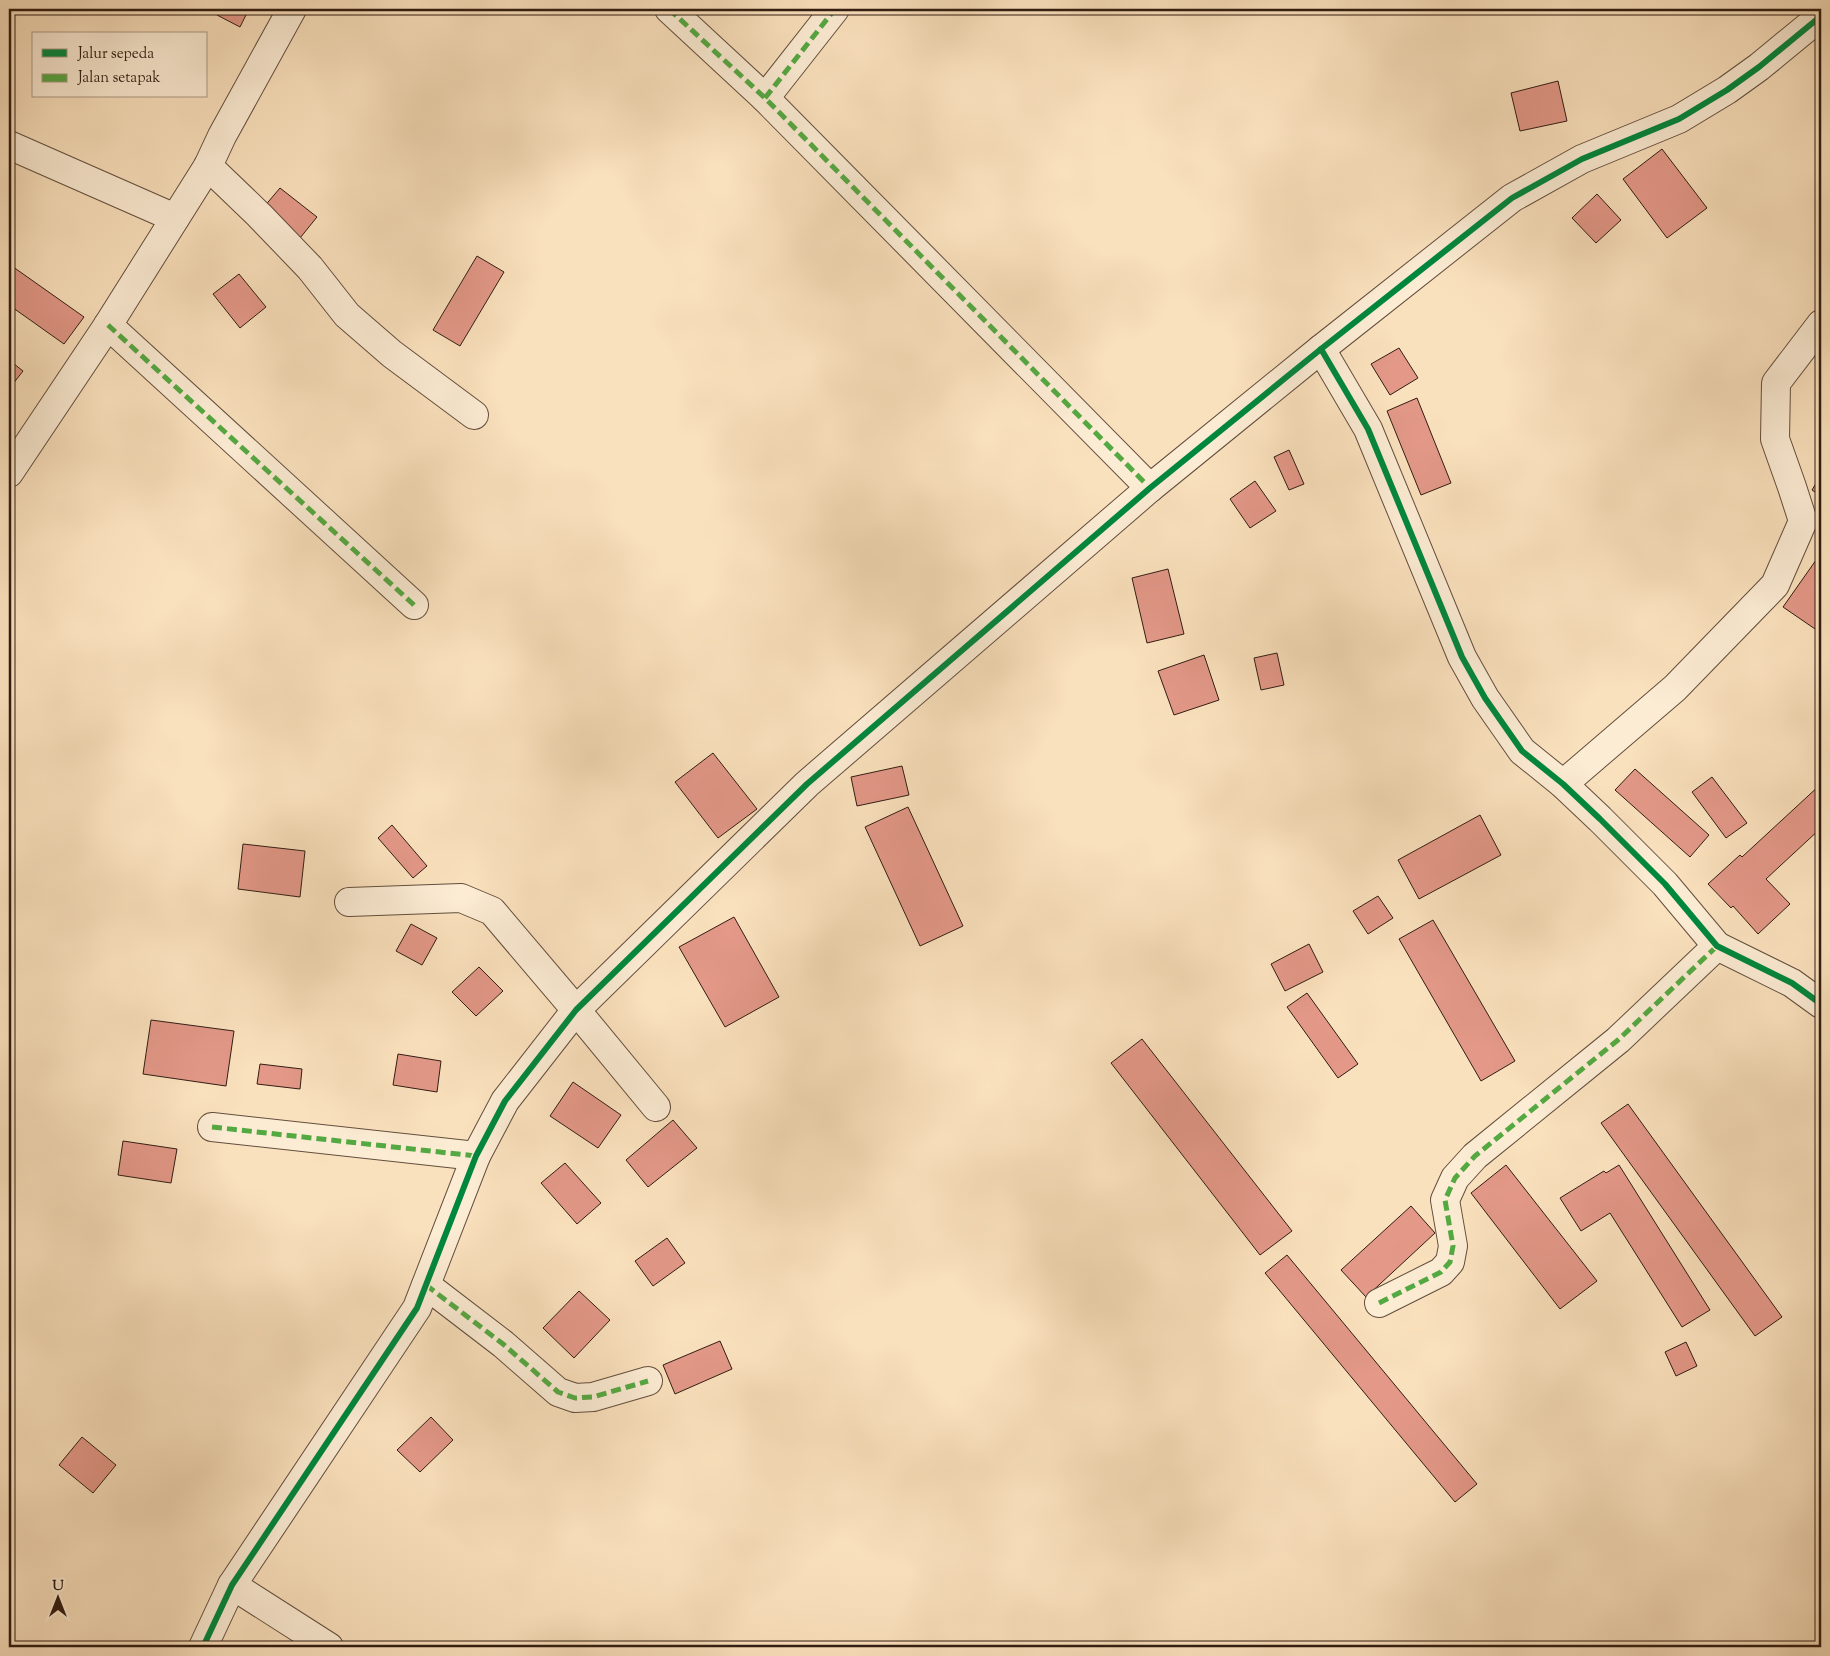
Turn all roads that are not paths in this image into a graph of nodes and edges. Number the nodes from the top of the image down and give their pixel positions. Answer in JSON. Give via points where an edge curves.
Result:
{"nodes":[{"id":1,"x":292,"y":9,"type":"edge"},
{"id":2,"x":669,"y":9,"type":"edge"},
{"id":3,"x":835,"y":9,"type":"edge"},
{"id":4,"x":1821,"y":16,"type":"edge"},
{"id":5,"x":765,"y":98,"type":"junction"},
{"id":6,"x":9,"y":145,"type":"edge"},
{"id":7,"x":208,"y":166,"type":"junction"},
{"id":8,"x":175,"y":218,"type":"junction"},
{"id":9,"x":1821,"y":324,"type":"edge"},
{"id":10,"x":108,"y":326,"type":"junction"},
{"id":11,"x":1321,"y":348,"type":"junction"},
{"id":12,"x":474,"y":415,"type":"dead end"},
{"id":13,"x":9,"y":473,"type":"edge"},
{"id":14,"x":1150,"y":488,"type":"junction"},
{"id":15,"x":414,"y":605,"type":"dead end"},
{"id":16,"x":1563,"y":784,"type":"junction"},
{"id":17,"x":349,"y":902,"type":"dead end"},
{"id":18,"x":1717,"y":946,"type":"junction"},
{"id":19,"x":1821,"y":1004,"type":"edge"},
{"id":20,"x":576,"y":1010,"type":"junction"},
{"id":21,"x":656,"y":1107,"type":"dead end"},
{"id":22,"x":212,"y":1127,"type":"dead end"},
{"id":23,"x":476,"y":1156,"type":"junction"},
{"id":24,"x":426,"y":1285,"type":"junction"},
{"id":25,"x":1379,"y":1303,"type":"dead end"},
{"id":26,"x":648,"y":1381,"type":"dead end"},
{"id":27,"x":232,"y":1585,"type":"junction"},
{"id":28,"x":203,"y":1647,"type":"edge"},
{"id":29,"x":329,"y":1647,"type":"edge"}],
"edges":[{"from":1,"to":7,"type":"street"},
{"from":2,"to":5,"type":"street"},
{"from":3,"to":5,"type":"street"},
{"from":4,"to":11,"type":"street","via":[[1727,90],[1679,119],[1582,159],[1512,198]]},
{"from":5,"to":14,"type":"street"},
{"from":6,"to":8,"type":"street"},
{"from":7,"to":8,"type":"street"},
{"from":7,"to":12,"type":"street","via":[[310,268],[347,315],[392,354]]},
{"from":8,"to":10,"type":"street"},
{"from":9,"to":16,"type":"street","via":[[1776,383],[1775,439],[1802,521],[1775,585],[1676,688]]},
{"from":10,"to":13,"type":"street"},
{"from":10,"to":15,"type":"street"},
{"from":11,"to":14,"type":"street"},
{"from":11,"to":16,"type":"street","via":[[1368,429],[1440,607],[1480,690],[1522,751]]},
{"from":14,"to":20,"type":"street","via":[[807,784]]},
{"from":16,"to":18,"type":"street","via":[[1665,884]]},
{"from":17,"to":20,"type":"street","via":[[461,898],[492,911]]},
{"from":18,"to":19,"type":"street","via":[[1792,984]]},
{"from":18,"to":25,"type":"street","via":[[1618,1040],[1475,1156],[1454,1178],[1445,1200],[1453,1246],[1450,1262],[1441,1272]]},
{"from":20,"to":21,"type":"street"},
{"from":20,"to":23,"type":"street","via":[[505,1101]]},
{"from":22,"to":23,"type":"street"},
{"from":23,"to":24,"type":"street"},
{"from":24,"to":26,"type":"street","via":[[503,1344],[558,1392],[575,1398],[593,1397]]},
{"from":24,"to":27,"type":"street","via":[[417,1308]]},
{"from":27,"to":28,"type":"street"},
{"from":27,"to":29,"type":"street"}]}
